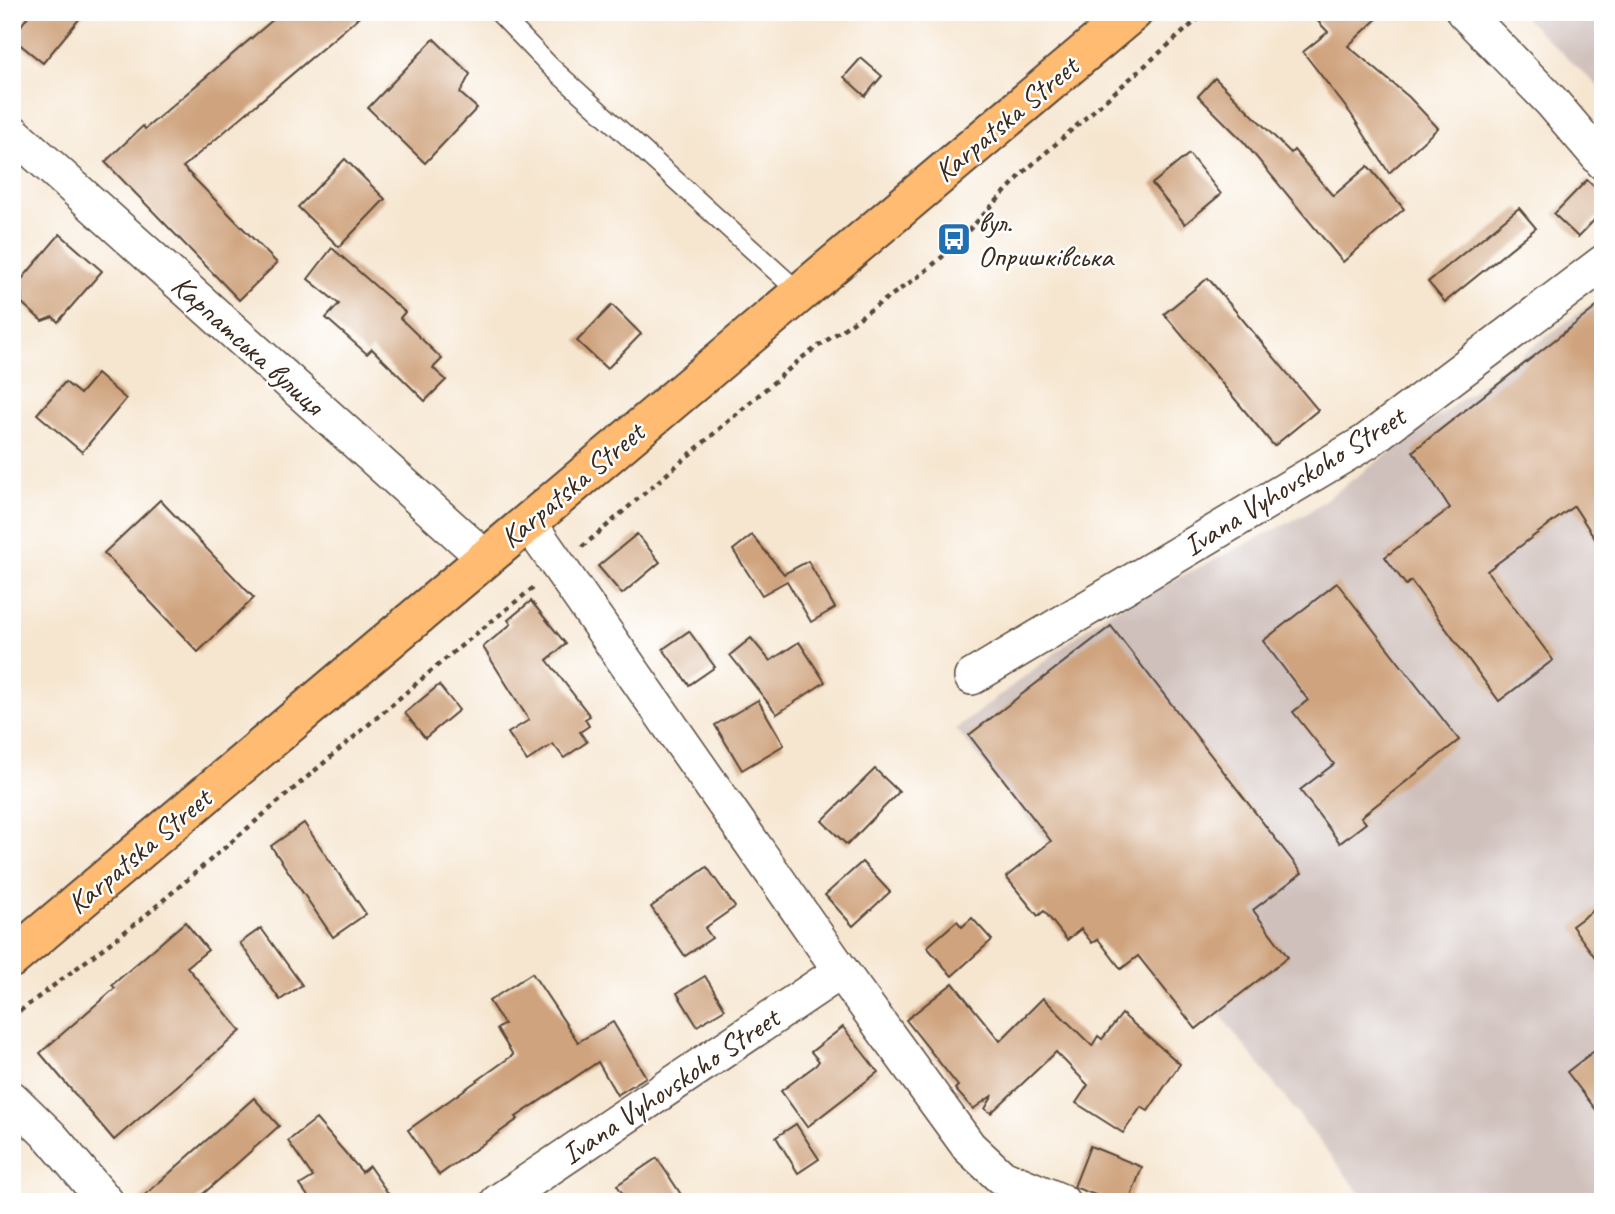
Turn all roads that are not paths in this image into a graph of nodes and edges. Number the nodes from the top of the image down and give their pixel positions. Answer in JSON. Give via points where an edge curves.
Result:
{"nodes":[{"id":1,"x":498,"y":12,"type":"edge"},
{"id":2,"x":1133,"y":12,"type":"edge"},
{"id":3,"x":1464,"y":12,"type":"edge"},
{"id":4,"x":12,"y":132,"type":"edge"},
{"id":5,"x":1603,"y":162,"type":"edge"},
{"id":6,"x":1603,"y":262,"type":"edge"},
{"id":7,"x":800,"y":293,"type":"junction"},
{"id":8,"x":528,"y":522,"type":"junction"},
{"id":9,"x":485,"y":558,"type":"junction"},
{"id":10,"x":972,"y":677,"type":"dead end"},
{"id":11,"x":12,"y":958,"type":"edge"},
{"id":12,"x":841,"y":971,"type":"junction"},
{"id":13,"x":12,"y":1098,"type":"edge"},
{"id":14,"x":106,"y":1202,"type":"edge"},
{"id":15,"x":498,"y":1202,"type":"edge"},
{"id":16,"x":1062,"y":1202,"type":"edge"}],
"edges":[{"from":1,"to":7,"type":"lane","via":[[551,67]]},
{"from":2,"to":7,"type":"main road","name":"Karpatska Street"},
{"from":3,"to":5,"type":"street"},
{"from":4,"to":9,"type":"street"},
{"from":6,"to":10,"type":"street","name":"Ivana Vyhovskoho Street","via":[[1366,442]]},
{"from":7,"to":8,"type":"main road","name":"Karpatska Street"},
{"from":8,"to":9,"type":"main road","name":"Karpatska Street"},
{"from":8,"to":12,"type":"street"},
{"from":9,"to":11,"type":"main road","name":"Karpatska Street"},
{"from":12,"to":15,"type":"street","name":"Ivana Vyhovskoho Street"},
{"from":12,"to":16,"type":"street","via":[[969,1147],[1000,1176]]},
{"from":13,"to":14,"type":"street"}]}
